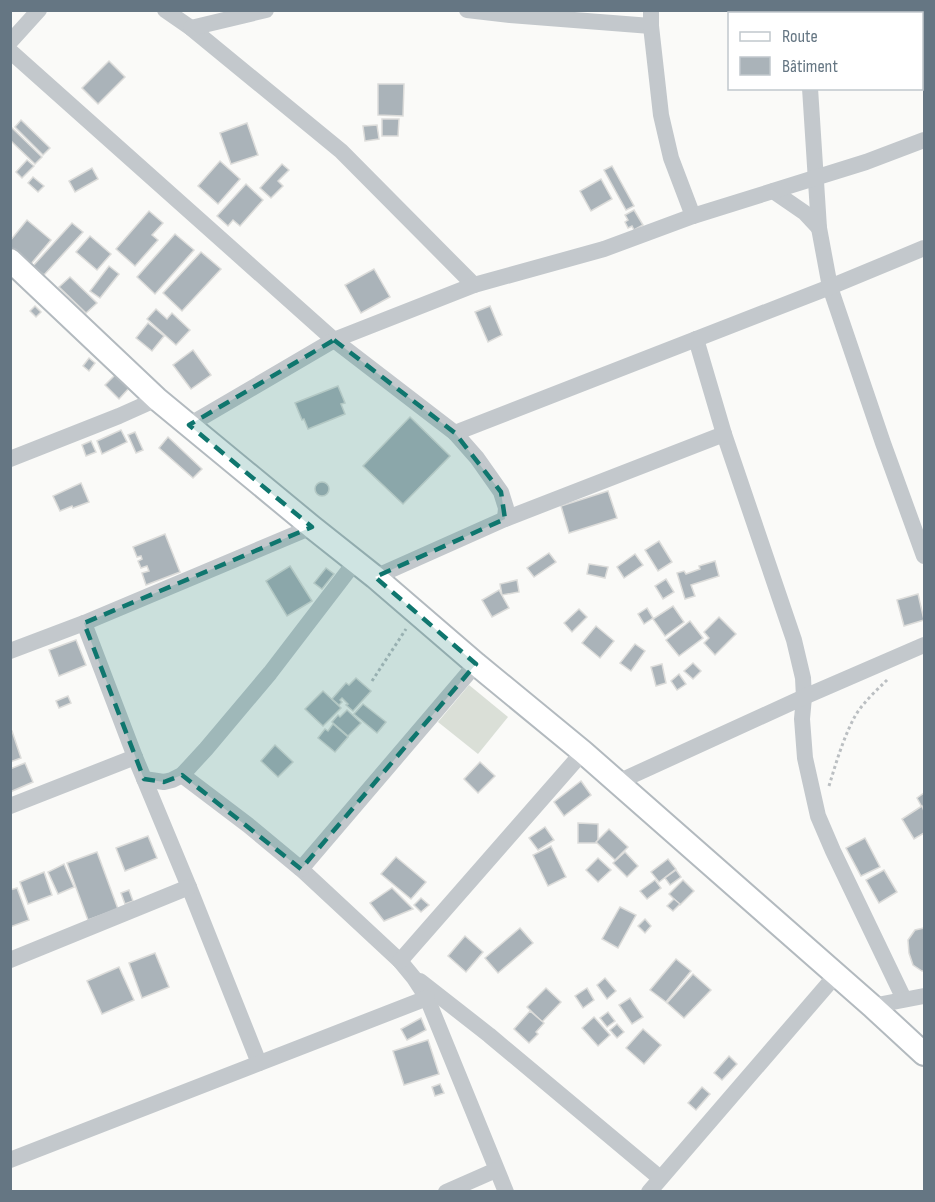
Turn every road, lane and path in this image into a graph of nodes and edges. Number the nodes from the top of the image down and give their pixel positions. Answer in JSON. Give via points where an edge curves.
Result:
{"nodes":[{"id":1,"x":39,"y":10,"type":"edge"},
{"id":2,"x":165,"y":10,"type":"edge"},
{"id":3,"x":266,"y":10,"type":"edge"},
{"id":4,"x":467,"y":10,"type":"edge"},
{"id":5,"x":510,"y":13,"type":"edge"},
{"id":6,"x":651,"y":18,"type":"edge"},
{"id":7,"x":191,"y":28,"type":"junction"},
{"id":8,"x":10,"y":42,"type":"edge"},
{"id":9,"x":10,"y":51,"type":"edge"},
{"id":10,"x":810,"y":90,"type":"edge"},
{"id":11,"x":924,"y":140,"type":"edge"},
{"id":12,"x":816,"y":177,"type":"junction"},
{"id":13,"x":773,"y":190,"type":"junction"},
{"id":14,"x":693,"y":216,"type":"junction"},
{"id":15,"x":819,"y":228,"type":"junction"},
{"id":16,"x":924,"y":248,"type":"edge"},
{"id":17,"x":10,"y":260,"type":"edge"},
{"id":18,"x":474,"y":285,"type":"junction"},
{"id":19,"x":830,"y":287,"type":"junction"},
{"id":20,"x":696,"y":339,"type":"junction"},
{"id":21,"x":334,"y":340,"type":"junction"},
{"id":22,"x":157,"y":399,"type":"junction"},
{"id":23,"x":189,"y":425,"type":"junction"},
{"id":24,"x":455,"y":433,"type":"junction"},
{"id":25,"x":724,"y":434,"type":"junction"},
{"id":26,"x":10,"y":459,"type":"edge"},
{"id":27,"x":505,"y":519,"type":"junction"},
{"id":28,"x":312,"y":527,"type":"junction"},
{"id":29,"x":924,"y":556,"type":"edge"},
{"id":30,"x":356,"y":562,"type":"junction"},
{"id":31,"x":375,"y":577,"type":"junction"},
{"id":32,"x":418,"y":613,"type":"junction"},
{"id":33,"x":84,"y":623,"type":"junction"},
{"id":34,"x":924,"y":645,"type":"edge"},
{"id":35,"x":10,"y":651,"type":"edge"},
{"id":36,"x":476,"y":664,"type":"junction"},
{"id":37,"x":890,"y":677,"type":"dead end"},
{"id":38,"x":372,"y":681,"type":"dead end"},
{"id":39,"x":804,"y":697,"type":"junction"},
{"id":40,"x":583,"y":752,"type":"junction"},
{"id":41,"x":135,"y":757,"type":"junction"},
{"id":42,"x":182,"y":775,"type":"junction"},
{"id":43,"x":144,"y":778,"type":"junction"},
{"id":44,"x":618,"y":782,"type":"junction"},
{"id":45,"x":10,"y":806,"type":"edge"},
{"id":46,"x":818,"y":816,"type":"junction"},
{"id":47,"x":301,"y":869,"type":"junction"},
{"id":48,"x":189,"y":887,"type":"junction"},
{"id":49,"x":10,"y":960,"type":"edge"},
{"id":50,"x":400,"y":962,"type":"junction"},
{"id":51,"x":836,"y":975,"type":"junction"},
{"id":52,"x":414,"y":978,"type":"junction"},
{"id":53,"x":924,"y":996,"type":"edge"},
{"id":54,"x":427,"y":998,"type":"junction"},
{"id":55,"x":904,"y":999,"type":"junction"},
{"id":56,"x":872,"y":1006,"type":"junction"},
{"id":57,"x":924,"y":1054,"type":"edge"},
{"id":58,"x":259,"y":1063,"type":"junction"},
{"id":59,"x":10,"y":1160,"type":"edge"},
{"id":60,"x":496,"y":1170,"type":"junction"},
{"id":61,"x":660,"y":1178,"type":"junction"},
{"id":62,"x":446,"y":1191,"type":"edge"},
{"id":63,"x":506,"y":1191,"type":"edge"},
{"id":64,"x":649,"y":1191,"type":"edge"}],
"edges":[{"from":1,"to":8,"type":"street"},
{"from":2,"to":7,"type":"street"},
{"from":3,"to":7,"type":"street"},
{"from":4,"to":5,"type":"street"},
{"from":5,"to":6,"type":"street"},
{"from":6,"to":14,"type":"street","via":[[661,115]]},
{"from":7,"to":18,"type":"street","via":[[341,151]]},
{"from":9,"to":21,"type":"street"},
{"from":10,"to":12,"type":"street"},
{"from":11,"to":12,"type":"street"},
{"from":12,"to":13,"type":"street"},
{"from":12,"to":15,"type":"street"},
{"from":13,"to":14,"type":"street"},
{"from":13,"to":15,"type":"street"},
{"from":14,"to":18,"type":"street","via":[[604,249]]},
{"from":15,"to":19,"type":"street"},
{"from":16,"to":19,"type":"street"},
{"from":17,"to":22,"type":"street"},
{"from":18,"to":21,"type":"street"},
{"from":19,"to":20,"type":"street"},
{"from":19,"to":29,"type":"street"},
{"from":20,"to":24,"type":"street"},
{"from":20,"to":25,"type":"street"},
{"from":21,"to":23,"type":"street"},
{"from":21,"to":24,"type":"street"},
{"from":22,"to":23,"type":"street"},
{"from":22,"to":26,"type":"street"},
{"from":23,"to":28,"type":"street"},
{"from":24,"to":27,"type":"street","via":[[501,492]]},
{"from":25,"to":27,"type":"street"},
{"from":25,"to":39,"type":"street","via":[[794,640]]},
{"from":27,"to":31,"type":"street"},
{"from":28,"to":30,"type":"street"},
{"from":28,"to":33,"type":"street"},
{"from":30,"to":31,"type":"street"},
{"from":30,"to":42,"type":"street","via":[[270,673]]},
{"from":31,"to":32,"type":"street"},
{"from":32,"to":36,"type":"street"},
{"from":32,"to":38,"type":"path"},
{"from":33,"to":35,"type":"street"},
{"from":33,"to":41,"type":"street"},
{"from":34,"to":39,"type":"street"},
{"from":36,"to":40,"type":"street"},
{"from":36,"to":47,"type":"street"},
{"from":37,"to":46,"type":"path","via":[[855,716]]},
{"from":39,"to":44,"type":"street"},
{"from":39,"to":46,"type":"street","via":[[805,758]]},
{"from":40,"to":44,"type":"street"},
{"from":40,"to":50,"type":"street"},
{"from":41,"to":43,"type":"street"},
{"from":41,"to":45,"type":"street"},
{"from":42,"to":43,"type":"street","via":[[164,782]]},
{"from":42,"to":47,"type":"street"},
{"from":43,"to":48,"type":"street"},
{"from":44,"to":51,"type":"street"},
{"from":46,"to":55,"type":"street"},
{"from":47,"to":50,"type":"street"},
{"from":48,"to":49,"type":"street"},
{"from":48,"to":58,"type":"street"},
{"from":50,"to":52,"type":"street"},
{"from":51,"to":56,"type":"street"},
{"from":51,"to":61,"type":"street"},
{"from":52,"to":54,"type":"street"},
{"from":52,"to":61,"type":"street","via":[[489,1035]]},
{"from":53,"to":55,"type":"street"},
{"from":54,"to":58,"type":"street"},
{"from":54,"to":60,"type":"street"},
{"from":55,"to":56,"type":"street"},
{"from":56,"to":57,"type":"street"},
{"from":58,"to":59,"type":"street"},
{"from":60,"to":62,"type":"street"},
{"from":60,"to":63,"type":"street"},
{"from":61,"to":64,"type":"street"}]}
